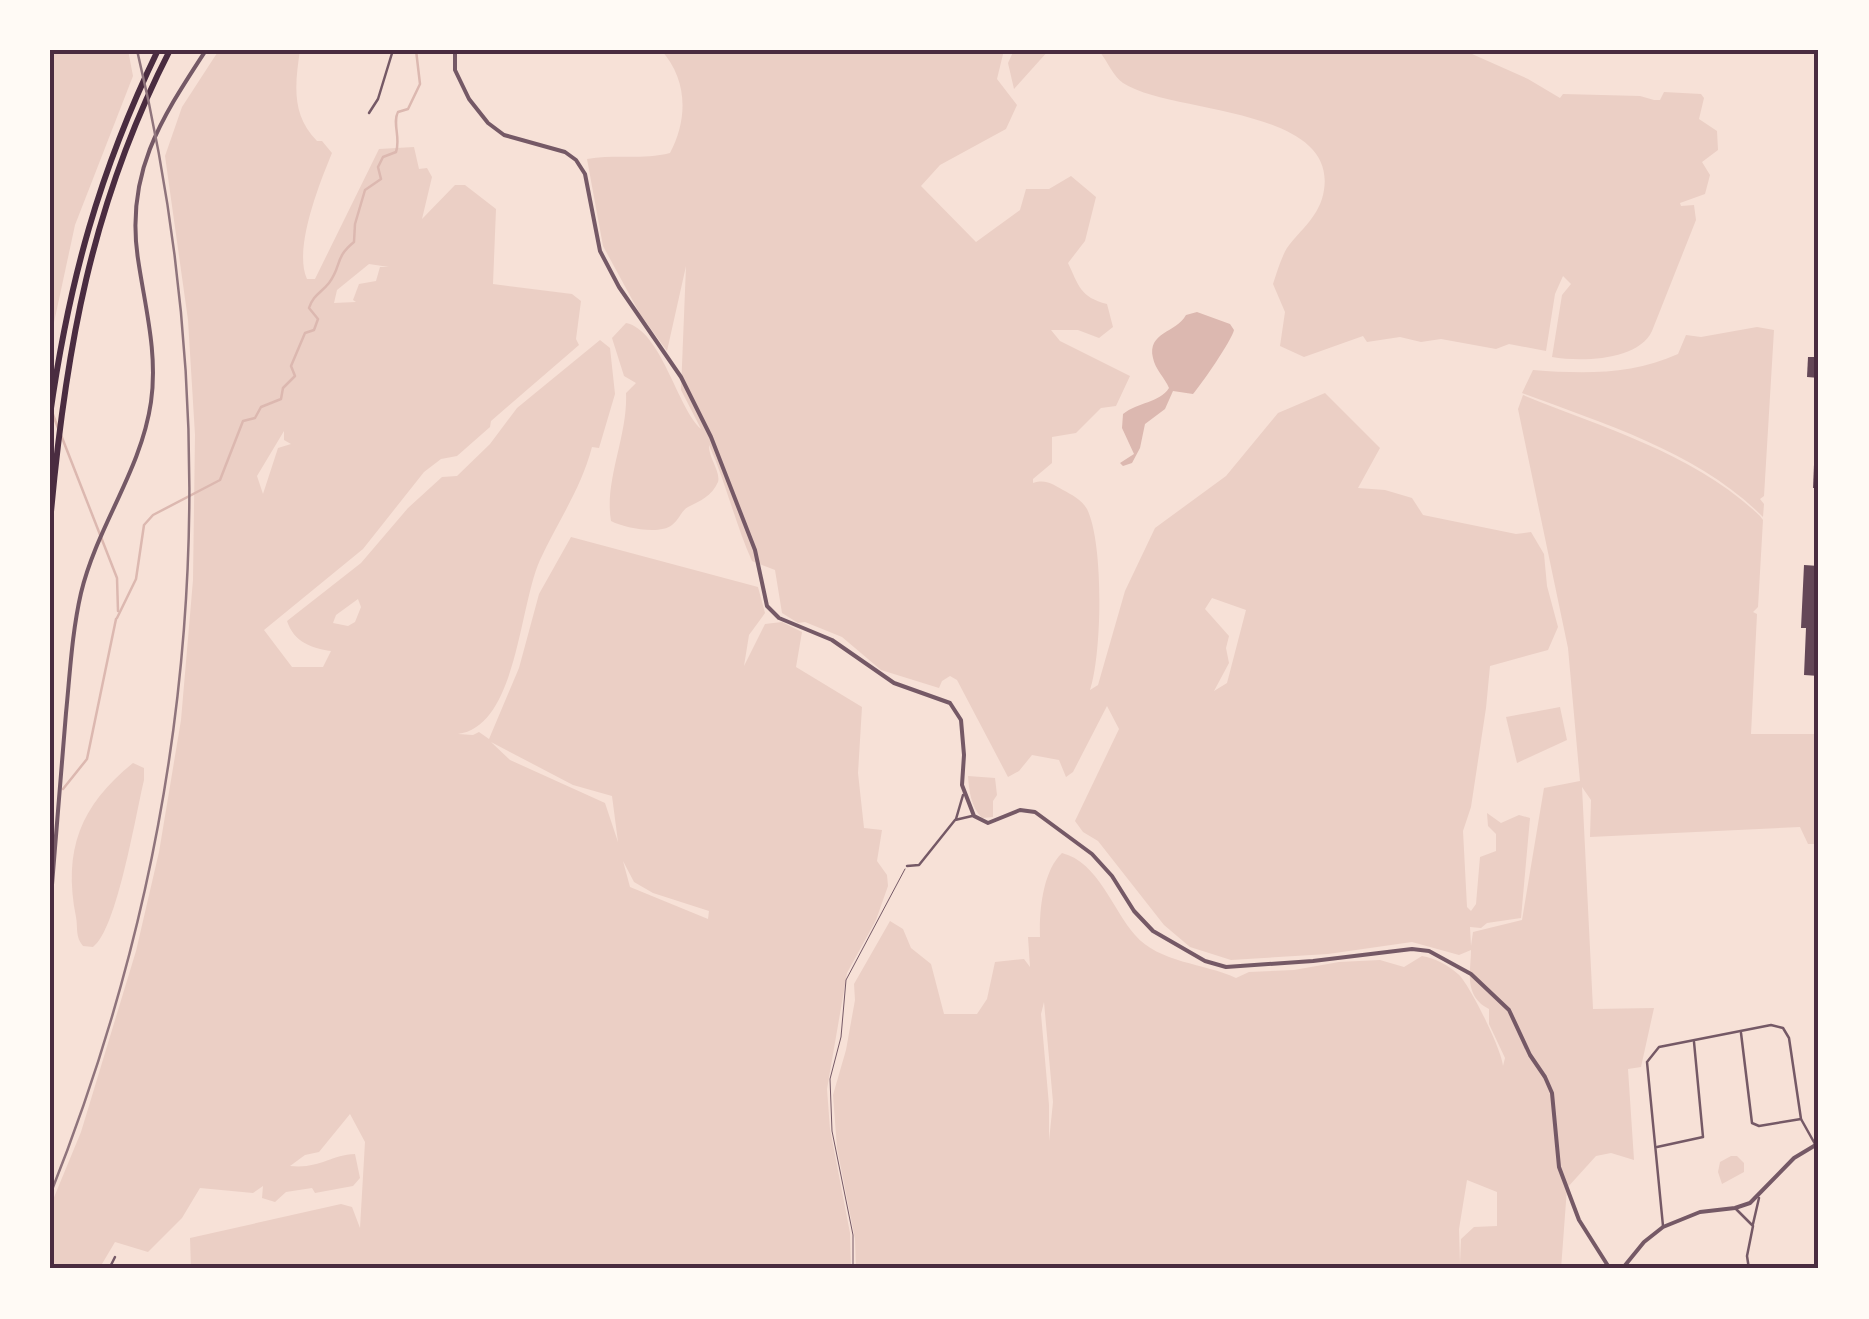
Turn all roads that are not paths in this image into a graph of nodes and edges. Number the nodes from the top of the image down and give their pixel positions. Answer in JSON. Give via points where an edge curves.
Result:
{"nodes":[{"id":1,"x":158,"y":50,"type":"edge"},
{"id":2,"x":170,"y":50,"type":"edge"},
{"id":3,"x":206,"y":50,"type":"edge"},
{"id":4,"x":393,"y":50,"type":"edge"},
{"id":5,"x":454,"y":50,"type":"edge"},
{"id":6,"x":370,"y":113,"type":"dead end"},
{"id":7,"x":50,"y":415,"type":"edge"},
{"id":8,"x":50,"y":523,"type":"edge"},
{"id":9,"x":963,"y":795,"type":"junction"},
{"id":10,"x":974,"y":816,"type":"junction"},
{"id":11,"x":955,"y":820,"type":"junction"},
{"id":12,"x":907,"y":866,"type":"joint"},
{"id":13,"x":50,"y":909,"type":"edge"},
{"id":14,"x":1741,"y":1032,"type":"junction"},
{"id":15,"x":1694,"y":1040,"type":"junction"},
{"id":16,"x":1801,"y":1118,"type":"junction"},
{"id":17,"x":1817,"y":1144,"type":"edge"},
{"id":18,"x":1656,"y":1147,"type":"junction"},
{"id":19,"x":1759,"y":1196,"type":"junction"},
{"id":20,"x":1734,"y":1208,"type":"junction"},
{"id":21,"x":1753,"y":1226,"type":"junction"},
{"id":22,"x":1663,"y":1227,"type":"junction"},
{"id":23,"x":116,"y":1257,"type":"dead end"},
{"id":24,"x":110,"y":1269,"type":"edge"},
{"id":25,"x":854,"y":1269,"type":"edge"},
{"id":26,"x":1610,"y":1269,"type":"edge"},
{"id":27,"x":1622,"y":1269,"type":"edge"},
{"id":28,"x":1750,"y":1269,"type":"edge"}],
"edges":[{"from":1,"to":7,"type":"highway","via":[[99,189],[69,302]]},
{"from":2,"to":8,"type":"highway","via":[[128,140],[78,303]]},
{"from":3,"to":13,"type":"street","via":[[160,123],[140,176],[135,235],[153,381],[141,448],[78,606]]},
{"from":4,"to":6,"type":"street"},
{"from":5,"to":9,"type":"street","via":[[455,70],[488,123],[504,135],[564,152],[585,174],[600,252],[681,377],[711,437],[755,550],[767,606],[779,618],[832,640],[894,684],[950,703],[964,738]]},
{"from":9,"to":10,"type":"street"},
{"from":9,"to":11,"type":"street"},
{"from":10,"to":11,"type":"street"},
{"from":10,"to":26,"type":"street","via":[[988,822],[1020,810],[1036,812],[1092,854],[1153,930],[1206,961],[1226,967],[1412,949],[1471,974],[1509,1010],[1545,1077],[1559,1168],[1579,1220]]},
{"from":11,"to":12,"type":"street","via":[[919,866]]},
{"from":12,"to":25,"type":"lane","via":[[846,980],[830,1079]]},
{"from":14,"to":15,"type":"street"},
{"from":14,"to":16,"type":"street","via":[[1772,1025],[1787,1033]]},
{"from":14,"to":16,"type":"street","via":[[1752,1123]]},
{"from":15,"to":18,"type":"street","via":[[1659,1047],[1648,1062]]},
{"from":15,"to":18,"type":"street","via":[[1703,1137]]},
{"from":16,"to":17,"type":"street"},
{"from":17,"to":19,"type":"street"},
{"from":18,"to":22,"type":"street"},
{"from":19,"to":20,"type":"street"},
{"from":19,"to":21,"type":"street"},
{"from":20,"to":21,"type":"street"},
{"from":20,"to":22,"type":"street"},
{"from":21,"to":28,"type":"street"},
{"from":22,"to":27,"type":"street"},
{"from":23,"to":24,"type":"street"}]}
